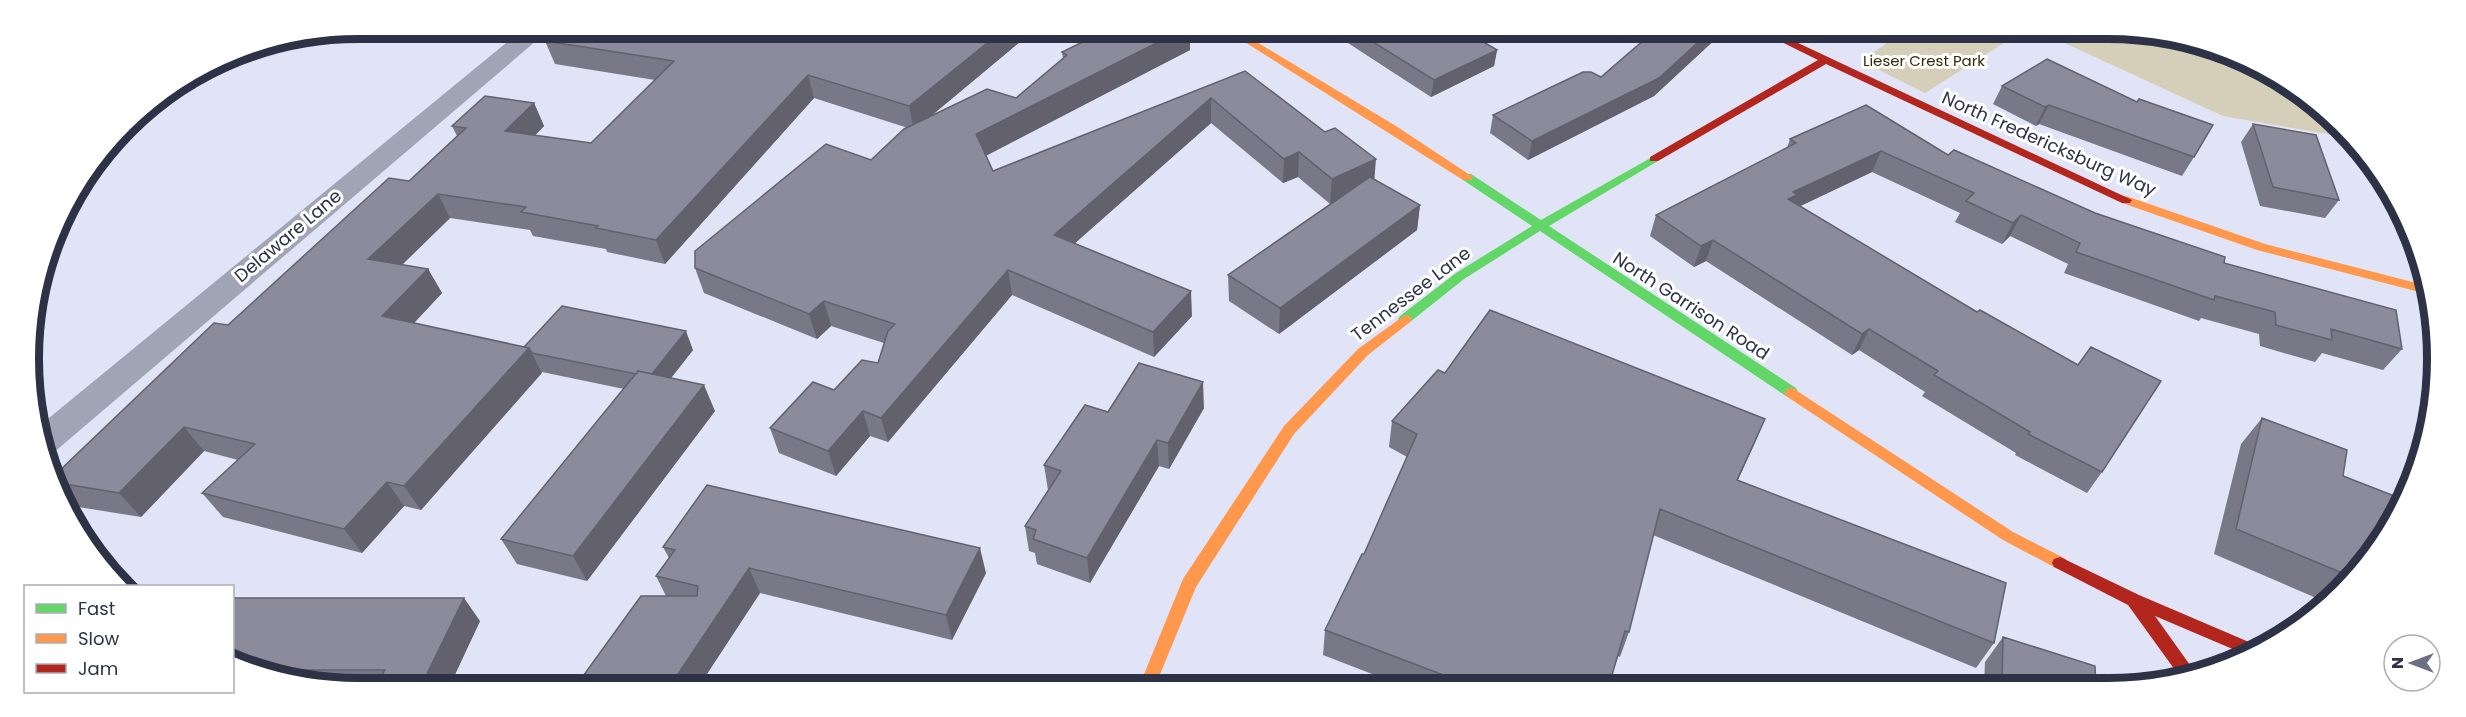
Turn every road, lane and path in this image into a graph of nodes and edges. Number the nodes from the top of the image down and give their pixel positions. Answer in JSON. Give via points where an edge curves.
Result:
{"nodes":[{"id":1,"x":526,"y":39,"type":"edge"},
{"id":2,"x":1246,"y":39,"type":"edge"},
{"id":3,"x":1780,"y":39,"type":"edge"},
{"id":4,"x":1824,"y":61,"type":"junction"},
{"id":5,"x":1538,"y":227,"type":"junction"},
{"id":6,"x":2419,"y":288,"type":"edge"},
{"id":7,"x":49,"y":437,"type":"edge"},
{"id":8,"x":2133,"y":600,"type":"junction"},
{"id":9,"x":2245,"y":647,"type":"edge"},
{"id":10,"x":2184,"y":669,"type":"edge"},
{"id":11,"x":1150,"y":678,"type":"edge"}],
"edges":[{"from":1,"to":7,"type":"street","name":"Delaware Lane"},
{"from":2,"to":5,"type":"street","name":"North Garrison Road","via":[[1392,128]]},
{"from":3,"to":4,"type":"street","name":"North Fredericksburg Way"},
{"from":4,"to":5,"type":"street","name":"Tennessee Lane"},
{"from":4,"to":6,"type":"street","name":"North Fredericksburg Way","via":[[2115,196],[2261,247]]},
{"from":5,"to":8,"type":"street","name":"North Garrison Road","via":[[2008,536]]},
{"from":5,"to":11,"type":"street","name":"Tennessee Lane","via":[[1460,276],[1363,351],[1289,430],[1189,584]]},
{"from":8,"to":9,"type":"street","name":"North Garrison Road"},
{"from":8,"to":10,"type":"street"}]}
